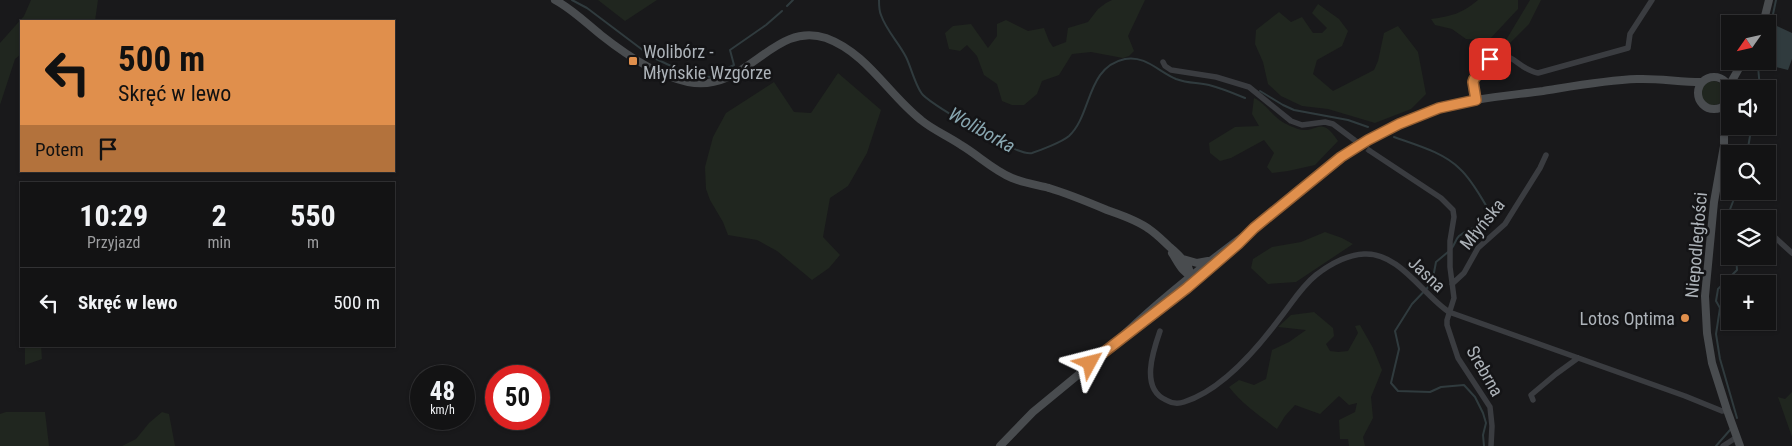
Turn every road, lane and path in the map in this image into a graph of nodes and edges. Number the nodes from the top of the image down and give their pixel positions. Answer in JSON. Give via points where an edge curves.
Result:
{"nodes":[{"id":1,"x":555,"y":0,"type":"edge"},
{"id":2,"x":1652,"y":0,"type":"edge"},
{"id":3,"x":1769,"y":0,"type":"edge"},
{"id":4,"x":1765,"y":15,"type":"edge"},
{"id":5,"x":1163,"y":62,"type":"dead end"},
{"id":6,"x":1731,"y":70,"type":"edge"},
{"id":7,"x":1719,"y":77,"type":"junction"},
{"id":8,"x":1722,"y":80,"type":"edge"},
{"id":9,"x":1679,"y":82,"type":"junction"},
{"id":10,"x":1701,"y":82,"type":"junction"},
{"id":11,"x":1697,"y":93,"type":"junction"},
{"id":12,"x":1476,"y":100,"type":"junction"},
{"id":13,"x":1721,"y":106,"type":"edge"},
{"id":14,"x":1714,"y":109,"type":"junction"},
{"id":15,"x":1721,"y":124,"type":"edge"},
{"id":16,"x":1725,"y":135,"type":"edge"},
{"id":17,"x":1353,"y":139,"type":"tunnel mouth"},
{"id":18,"x":1370,"y":151,"type":"tunnel mouth"},
{"id":19,"x":1546,"y":155,"type":"dead end"},
{"id":20,"x":1254,"y":228,"type":"junction"},
{"id":21,"x":1776,"y":238,"type":"edge"},
{"id":22,"x":1166,"y":243,"type":"junction"},
{"id":23,"x":1792,"y":253,"type":"edge"},
{"id":24,"x":1183,"y":259,"type":"junction"},
{"id":25,"x":1210,"y":261,"type":"junction"},
{"id":26,"x":1183,"y":271,"type":"junction"},
{"id":27,"x":1203,"y":274,"type":"junction"},
{"id":28,"x":1191,"y":276,"type":"junction"},
{"id":29,"x":1452,"y":284,"type":"junction"},
{"id":30,"x":1185,"y":286,"type":"junction"},
{"id":31,"x":1449,"y":312,"type":"junction"},
{"id":32,"x":1160,"y":331,"type":"dead end"},
{"id":33,"x":1578,"y":358,"type":"junction"},
{"id":34,"x":1533,"y":400,"type":"dead end"},
{"id":35,"x":1727,"y":410,"type":"junction"},
{"id":36,"x":1737,"y":437,"type":"junction"},
{"id":37,"x":1000,"y":446,"type":"edge"},
{"id":38,"x":1491,"y":446,"type":"edge"},
{"id":39,"x":1723,"y":446,"type":"edge"},
{"id":40,"x":1740,"y":446,"type":"edge"}],
"edges":[{"from":1,"to":22,"type":"main road","via":[[642,63],[677,80],[691,83],[719,80],[736,74],[789,39],[810,35],[828,39],[847,48],[866,63],[922,120],[1001,173],[1126,217]]},
{"from":2,"to":12,"type":"street","via":[[1630,34],[1628,48],[1538,72],[1508,56],[1498,55],[1486,62],[1474,79]]},
{"from":3,"to":4,"type":"main road"},
{"from":5,"to":17,"type":"street","via":[[1171,70],[1216,77],[1249,87],[1291,121],[1333,124]]},
{"from":6,"to":7,"type":"main road"},
{"from":7,"to":8,"type":"main road"},
{"from":7,"to":10,"type":"main road","via":[[1709,77]]},
{"from":9,"to":10,"type":"main road"},
{"from":9,"to":11,"type":"main road"},
{"from":9,"to":12,"type":"main road","via":[[1637,79]]},
{"from":10,"to":11,"type":"main road"},
{"from":11,"to":14,"type":"main road","via":[[1700,103]]},
{"from":12,"to":20,"type":"main road","via":[[1439,108],[1368,140],[1326,168]]},
{"from":13,"to":14,"type":"main road"},
{"from":14,"to":15,"type":"main road"},
{"from":16,"to":35,"type":"main road","name":"Niepodległości","via":[[1705,296],[1711,356]]},
{"from":18,"to":29,"type":"street","via":[[1450,207],[1454,216],[1450,246]]},
{"from":19,"to":29,"type":"street","name":"Młyńska","via":[[1505,224],[1478,248],[1464,273]]},
{"from":20,"to":25,"type":"main road"},
{"from":20,"to":27,"type":"main road"},
{"from":21,"to":23,"type":"street"},
{"from":22,"to":24,"type":"main road"},
{"from":22,"to":26,"type":"main road"},
{"from":24,"to":25,"type":"main road","via":[[1197,263]]},
{"from":24,"to":28,"type":"main road"},
{"from":25,"to":28,"type":"main road"},
{"from":26,"to":28,"type":"main road"},
{"from":26,"to":30,"type":"main road"},
{"from":27,"to":28,"type":"main road"},
{"from":27,"to":30,"type":"main road"},
{"from":28,"to":30,"type":"main road"},
{"from":29,"to":31,"type":"street","via":[[1454,298]]},
{"from":30,"to":37,"type":"main road","via":[[1141,318],[1033,412]]},
{"from":31,"to":32,"type":"street","name":"Jasna","via":[[1402,269],[1378,256],[1352,255],[1308,283],[1240,364],[1212,387],[1182,403],[1163,400],[1152,384],[1151,365]]},
{"from":31,"to":33,"type":"street","name":"Jasna"},
{"from":31,"to":38,"type":"street","name":"Srebrna","via":[[1447,325],[1458,358],[1490,407]]},
{"from":33,"to":34,"type":"street","via":[[1531,396]]},
{"from":33,"to":35,"type":"street","name":"Jasna","via":[[1722,411]]},
{"from":35,"to":36,"type":"main road","name":"Niepodległości"},
{"from":36,"to":39,"type":"street"},
{"from":36,"to":40,"type":"main road","name":"Niepodległości"}]}
